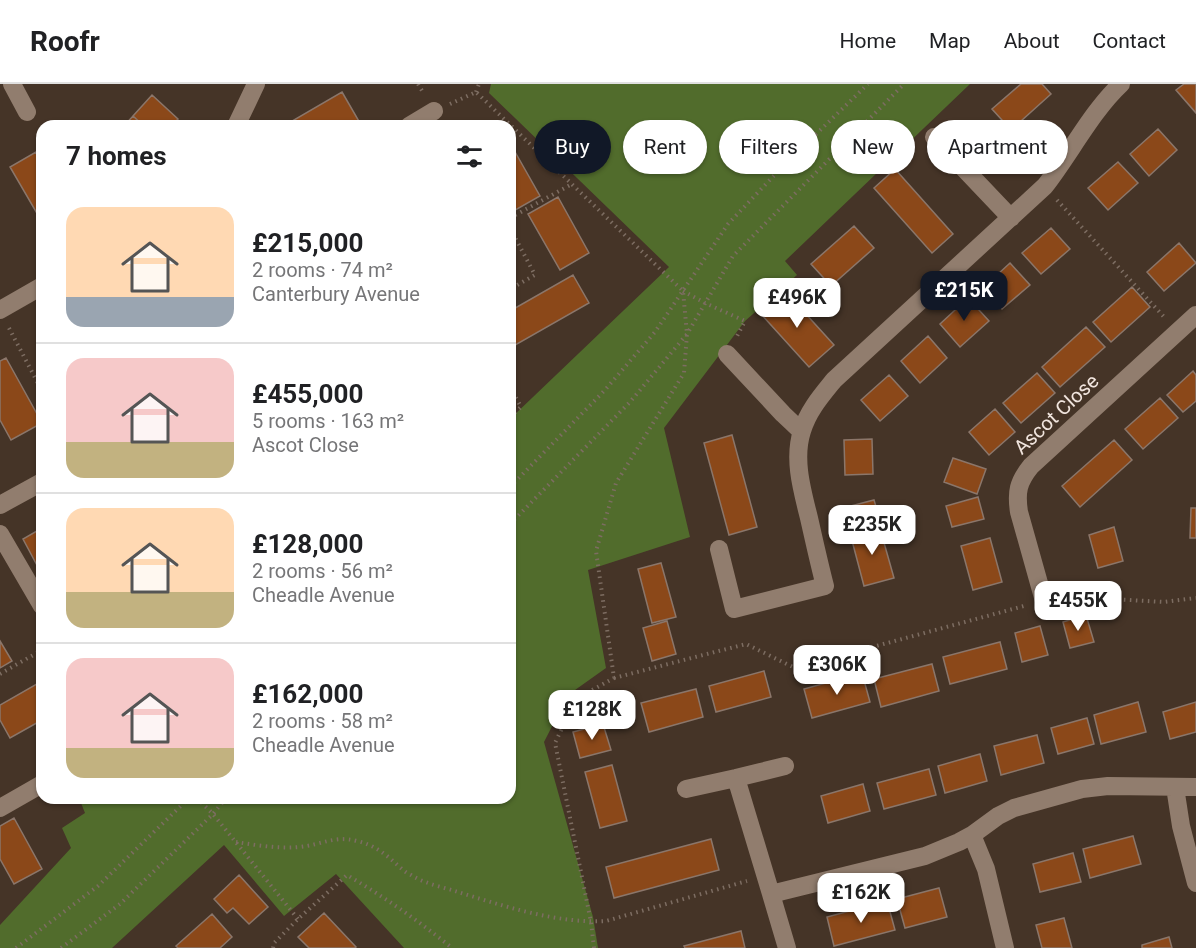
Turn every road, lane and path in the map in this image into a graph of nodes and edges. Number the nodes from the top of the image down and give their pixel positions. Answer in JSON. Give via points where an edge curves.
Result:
{"nodes":[{"id":1,"x":12,"y":84,"type":"edge"},
{"id":2,"x":256,"y":84,"type":"edge"},
{"id":3,"x":479,"y":84,"type":"edge"},
{"id":4,"x":868,"y":84,"type":"edge"},
{"id":5,"x":904,"y":84,"type":"edge"},
{"id":6,"x":1120,"y":84,"type":"edge"},
{"id":7,"x":477,"y":92,"type":"junction"},
{"id":8,"x":434,"y":111,"type":"joint"},
{"id":9,"x":27,"y":112,"type":"dead end"},
{"id":10,"x":239,"y":120,"type":"edge"},
{"id":11,"x":419,"y":120,"type":"edge"},
{"id":12,"x":506,"y":120,"type":"edge"},
{"id":13,"x":516,"y":130,"type":"edge"},
{"id":14,"x":969,"y":174,"type":"edge"},
{"id":15,"x":572,"y":184,"type":"junction"},
{"id":16,"x":1045,"y":186,"type":"junction"},
{"id":17,"x":516,"y":215,"type":"edge"},
{"id":18,"x":1011,"y":218,"type":"junction"},
{"id":19,"x":516,"y":239,"type":"edge"},
{"id":20,"x":516,"y":286,"type":"edge"},
{"id":21,"x":36,"y":290,"type":"edge"},
{"id":22,"x":683,"y":291,"type":"junction"},
{"id":23,"x":705,"y":303,"type":"junction"},
{"id":24,"x":3,"y":315,"type":"edge"},
{"id":25,"x":1190,"y":325,"type":"edge"},
{"id":26,"x":687,"y":334,"type":"junction"},
{"id":27,"x":727,"y":354,"type":"joint"},
{"id":28,"x":36,"y":379,"type":"edge"},
{"id":29,"x":516,"y":397,"type":"edge"},
{"id":30,"x":516,"y":411,"type":"edge"},
{"id":31,"x":801,"y":431,"type":"junction"},
{"id":32,"x":516,"y":481,"type":"edge"},
{"id":33,"x":36,"y":485,"type":"edge"},
{"id":34,"x":0,"y":505,"type":"edge"},
{"id":35,"x":516,"y":518,"type":"edge"},
{"id":36,"x":0,"y":534,"type":"edge"},
{"id":37,"x":719,"y":549,"type":"dead end"},
{"id":38,"x":36,"y":596,"type":"edge"},
{"id":39,"x":1196,"y":598,"type":"edge"},
{"id":40,"x":1044,"y":601,"type":"junction"},
{"id":41,"x":36,"y":653,"type":"edge"},
{"id":42,"x":0,"y":674,"type":"edge"},
{"id":43,"x":614,"y":678,"type":"junction"},
{"id":44,"x":784,"y":766,"type":"dead end"},
{"id":45,"x":736,"y":778,"type":"junction"},
{"id":46,"x":36,"y":787,"type":"edge"},
{"id":47,"x":1175,"y":787,"type":"junction"},
{"id":48,"x":1196,"y":787,"type":"edge"},
{"id":49,"x":686,"y":789,"type":"dead end"},
{"id":50,"x":183,"y":804,"type":"edge"},
{"id":51,"x":203,"y":804,"type":"edge"},
{"id":52,"x":221,"y":804,"type":"edge"},
{"id":53,"x":0,"y":808,"type":"edge"},
{"id":54,"x":213,"y":814,"type":"junction"},
{"id":55,"x":972,"y":835,"type":"junction"},
{"id":56,"x":236,"y":842,"type":"junction"},
{"id":57,"x":765,"y":876,"type":"junction"},
{"id":58,"x":1196,"y":883,"type":"edge"},
{"id":59,"x":771,"y":894,"type":"junction"},
{"id":60,"x":298,"y":919,"type":"junction"},
{"id":61,"x":591,"y":922,"type":"junction"},
{"id":62,"x":16,"y":948,"type":"edge"},
{"id":63,"x":61,"y":948,"type":"edge"},
{"id":64,"x":273,"y":948,"type":"edge"},
{"id":65,"x":453,"y":948,"type":"edge"},
{"id":66,"x":594,"y":948,"type":"edge"},
{"id":67,"x":787,"y":948,"type":"edge"},
{"id":68,"x":1005,"y":948,"type":"edge"}],
"edges":[{"from":1,"to":9,"type":"street"},
{"from":2,"to":10,"type":"street"},
{"from":3,"to":7,"type":"path"},
{"from":4,"to":22,"type":"path","via":[[728,224]]},
{"from":5,"to":23,"type":"path","via":[[733,256]]},
{"from":6,"to":16,"type":"street"},
{"from":7,"to":8,"type":"path"},
{"from":7,"to":12,"type":"path"},
{"from":8,"to":11,"type":"street"},
{"from":13,"to":15,"type":"path"},
{"from":14,"to":18,"type":"street"},
{"from":15,"to":17,"type":"path"},
{"from":15,"to":22,"type":"path"},
{"from":16,"to":18,"type":"street"},
{"from":16,"to":25,"type":"path"},
{"from":18,"to":31,"type":"street","via":[[834,380],[809,413]]},
{"from":19,"to":20,"type":"path","via":[[535,275]]},
{"from":21,"to":24,"type":"street"},
{"from":22,"to":23,"type":"path"},
{"from":22,"to":26,"type":"path"},
{"from":22,"to":32,"type":"path","via":[[655,333],[605,390]]},
{"from":23,"to":26,"type":"path"},
{"from":23,"to":27,"type":"path","via":[[745,321]]},
{"from":24,"to":28,"type":"path"},
{"from":25,"to":40,"type":"street","name":"Ascot Close","via":[[1023,476],[1018,487],[1019,513]]},
{"from":26,"to":35,"type":"path","via":[[630,402]]},
{"from":26,"to":43,"type":"path","via":[[684,373],[616,483],[596,551]]},
{"from":27,"to":31,"type":"street"},
{"from":29,"to":30,"type":"path","via":[[521,406]]},
{"from":31,"to":37,"type":"street","via":[[798,465],[825,586],[734,609]]},
{"from":33,"to":34,"type":"street"},
{"from":36,"to":38,"type":"street"},
{"from":39,"to":40,"type":"path","via":[[1164,602],[1077,597]]},
{"from":40,"to":43,"type":"path","via":[[795,668],[746,644]]},
{"from":41,"to":42,"type":"path"},
{"from":43,"to":61,"type":"path","via":[[576,699],[555,744]]},
{"from":44,"to":45,"type":"street"},
{"from":45,"to":49,"type":"street"},
{"from":45,"to":57,"type":"street"},
{"from":46,"to":53,"type":"street"},
{"from":47,"to":48,"type":"street"},
{"from":47,"to":55,"type":"street","via":[[1082,789],[1014,807]]},
{"from":47,"to":58,"type":"street"},
{"from":50,"to":62,"type":"path","via":[[99,886]]},
{"from":51,"to":54,"type":"path"},
{"from":52,"to":54,"type":"path"},
{"from":54,"to":56,"type":"path"},
{"from":54,"to":63,"type":"path","via":[[120,904]]},
{"from":55,"to":59,"type":"street","via":[[926,856]]},
{"from":55,"to":68,"type":"street","via":[[986,869]]},
{"from":56,"to":60,"type":"path"},
{"from":56,"to":61,"type":"path","via":[[283,848],[344,838],[359,841],[422,880],[537,914]]},
{"from":57,"to":59,"type":"street"},
{"from":57,"to":61,"type":"path"},
{"from":59,"to":67,"type":"street"},
{"from":60,"to":64,"type":"path"},
{"from":60,"to":65,"type":"path","via":[[347,875]]},
{"from":61,"to":66,"type":"path"}]}
